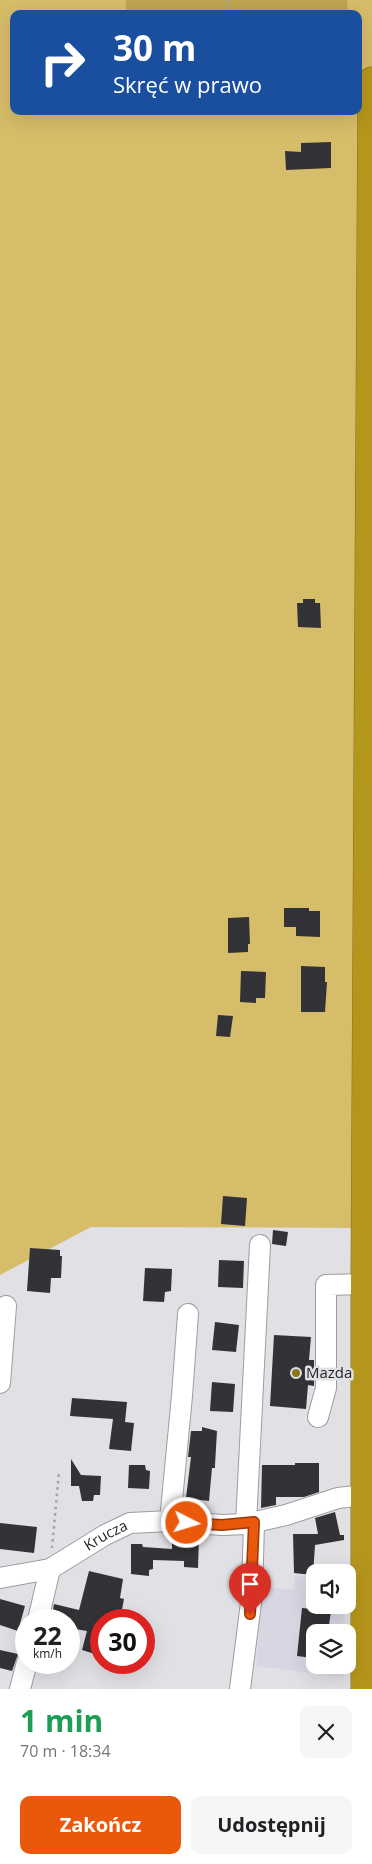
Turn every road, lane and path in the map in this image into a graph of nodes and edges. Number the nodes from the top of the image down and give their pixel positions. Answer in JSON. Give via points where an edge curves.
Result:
{"nodes":[{"id":1,"x":372,"y":81,"type":"edge"},
{"id":2,"x":370,"y":820,"type":"edge"},
{"id":3,"x":260,"y":1245,"type":"dead end"},
{"id":4,"x":365,"y":1284,"type":"junction"},
{"id":5,"x":6,"y":1306,"type":"dead end"},
{"id":6,"x":188,"y":1314,"type":"dead end"},
{"id":7,"x":0,"y":1383,"type":"edge"},
{"id":8,"x":318,"y":1417,"type":"dead end"},
{"id":9,"x":368,"y":1445,"type":"edge"},
{"id":10,"x":59,"y":1472,"type":"dead end"},
{"id":11,"x":365,"y":1495,"type":"junction"},
{"id":12,"x":170,"y":1521,"type":"junction"},
{"id":13,"x":250,"y":1523,"type":"junction"},
{"id":14,"x":50,"y":1569,"type":"junction"},
{"id":15,"x":0,"y":1578,"type":"edge"},
{"id":16,"x":41,"y":1609,"type":"edge"},
{"id":17,"x":24,"y":1674,"type":"edge"},
{"id":18,"x":20,"y":1689,"type":"edge"},
{"id":19,"x":240,"y":1689,"type":"edge"},
{"id":20,"x":364,"y":1689,"type":"edge"}],
"edges":[{"from":1,"to":2,"type":"highway"},
{"from":2,"to":4,"type":"highway"},
{"from":3,"to":13,"type":"street"},
{"from":4,"to":8,"type":"street","via":[[326,1285],[326,1388]]},
{"from":4,"to":9,"type":"highway"},
{"from":5,"to":7,"type":"street"},
{"from":6,"to":12,"type":"street"},
{"from":9,"to":11,"type":"highway"},
{"from":10,"to":14,"type":"path"},
{"from":11,"to":13,"type":"street","name":"Krucza","via":[[338,1498]]},
{"from":11,"to":20,"type":"highway"},
{"from":12,"to":13,"type":"street","name":"Krucza","via":[[222,1525]]},
{"from":12,"to":14,"type":"street","name":"Krucza","via":[[130,1523]]},
{"from":13,"to":19,"type":"street","via":[[252,1595]]},
{"from":14,"to":15,"type":"street","name":"Krucza"},
{"from":14,"to":16,"type":"street"},
{"from":17,"to":18,"type":"street"}]}
